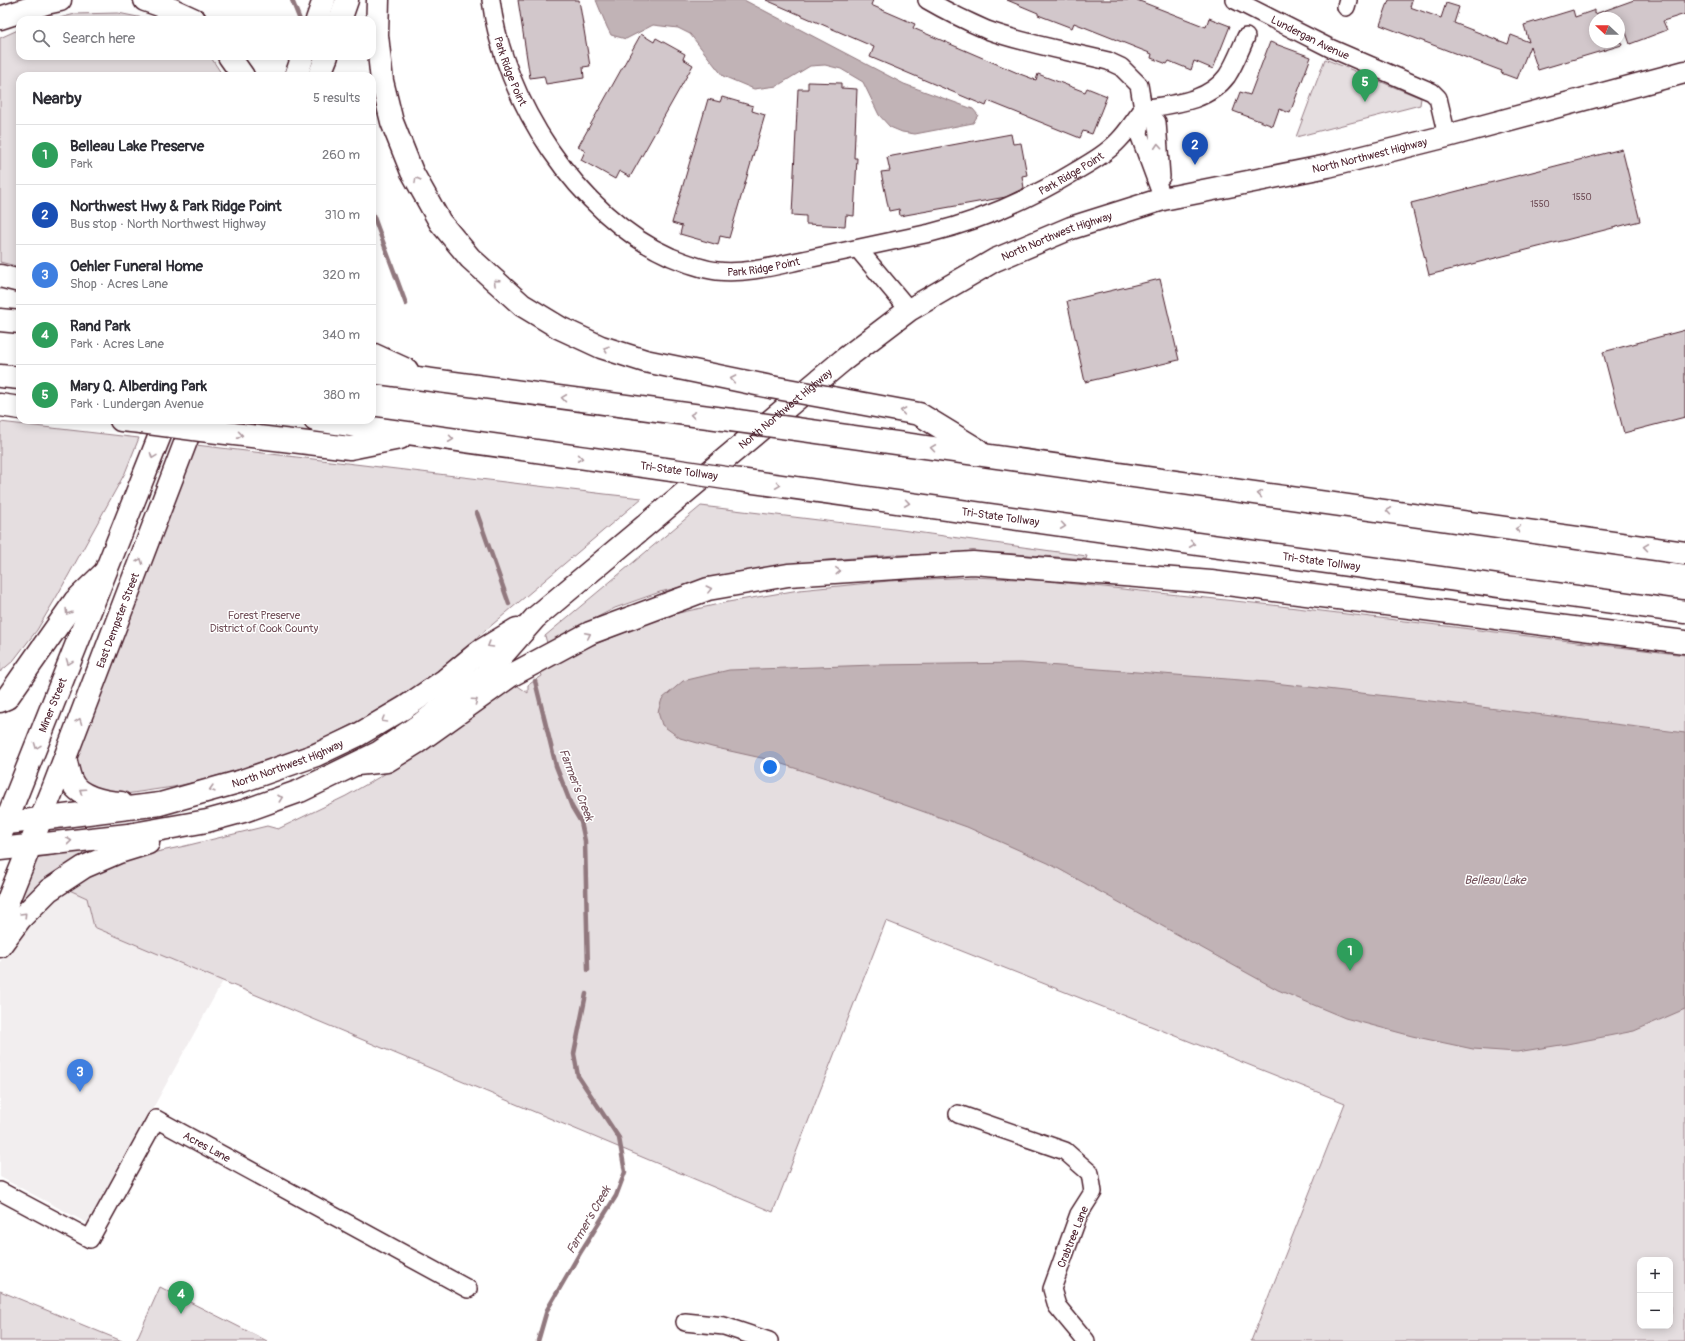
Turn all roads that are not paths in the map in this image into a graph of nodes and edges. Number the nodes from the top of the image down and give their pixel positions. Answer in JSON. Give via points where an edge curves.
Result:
{"nodes":[{"id":1,"x":60,"y":0,"type":"edge"},
{"id":2,"x":145,"y":0,"type":"edge"},
{"id":3,"x":324,"y":0,"type":"edge"},
{"id":4,"x":347,"y":0,"type":"edge"},
{"id":5,"x":378,"y":0,"type":"edge"},
{"id":6,"x":491,"y":0,"type":"edge"},
{"id":7,"x":927,"y":0,"type":"edge"},
{"id":8,"x":1235,"y":0,"type":"edge"},
{"id":9,"x":186,"y":16,"type":"edge"},
{"id":10,"x":318,"y":16,"type":"edge"},
{"id":11,"x":341,"y":16,"type":"edge"},
{"id":12,"x":0,"y":18,"type":"edge"},
{"id":13,"x":1246,"y":37,"type":"dead end"},
{"id":14,"x":232,"y":60,"type":"edge"},
{"id":15,"x":302,"y":60,"type":"edge"},
{"id":16,"x":240,"y":72,"type":"edge"},
{"id":17,"x":297,"y":72,"type":"edge"},
{"id":18,"x":1685,"y":72,"type":"edge"},
{"id":19,"x":1144,"y":109,"type":"junction"},
{"id":20,"x":1447,"y":136,"type":"junction"},
{"id":21,"x":1162,"y":199,"type":"junction"},
{"id":22,"x":858,"y":249,"type":"junction"},
{"id":23,"x":0,"y":276,"type":"edge"},
{"id":24,"x":16,"y":280,"type":"edge"},
{"id":25,"x":909,"y":310,"type":"junction"},
{"id":26,"x":0,"y":320,"type":"edge"},
{"id":27,"x":16,"y":322,"type":"edge"},
{"id":28,"x":376,"y":356,"type":"edge"},
{"id":29,"x":376,"y":373,"type":"edge"},
{"id":30,"x":0,"y":376,"type":"edge"},
{"id":31,"x":16,"y":378,"type":"edge"},
{"id":32,"x":430,"y":380,"type":"junction"},
{"id":33,"x":0,"y":406,"type":"edge"},
{"id":34,"x":16,"y":408,"type":"edge"},
{"id":35,"x":164,"y":424,"type":"edge"},
{"id":36,"x":181,"y":424,"type":"edge"},
{"id":37,"x":344,"y":424,"type":"edge"},
{"id":38,"x":198,"y":425,"type":"edge"},
{"id":39,"x":417,"y":434,"type":"junction"},
{"id":40,"x":986,"y":455,"type":"junction"},
{"id":41,"x":1685,"y":553,"type":"edge"},
{"id":42,"x":104,"y":574,"type":"junction"},
{"id":43,"x":1685,"y":612,"type":"edge"},
{"id":44,"x":536,"y":618,"type":"junction"},
{"id":45,"x":1685,"y":642,"type":"edge"},
{"id":46,"x":2,"y":702,"type":"edge"},
{"id":47,"x":65,"y":758,"type":"junction"},
{"id":48,"x":357,"y":764,"type":"junction"},
{"id":49,"x":160,"y":804,"type":"junction"},
{"id":50,"x":244,"y":811,"type":"junction"},
{"id":51,"x":41,"y":820,"type":"junction"},
{"id":52,"x":2,"y":828,"type":"edge"},
{"id":53,"x":30,"y":845,"type":"junction"},
{"id":54,"x":0,"y":849,"type":"edge"},
{"id":55,"x":0,"y":920,"type":"edge"},
{"id":56,"x":0,"y":946,"type":"edge"},
{"id":57,"x":958,"y":1114,"type":"dead end"},
{"id":58,"x":0,"y":1191,"type":"edge"},
{"id":59,"x":468,"y":1289,"type":"dead end"},
{"id":60,"x":685,"y":1322,"type":"dead end"},
{"id":61,"x":769,"y":1341,"type":"edge"},
{"id":62,"x":1086,"y":1341,"type":"edge"}],
"edges":[{"from":1,"to":12,"type":"main road"},
{"from":2,"to":9,"type":"main road"},
{"from":3,"to":10,"type":"main road"},
{"from":4,"to":11,"type":"main road"},
{"from":40,"to":5,"type":"main road","one_way":true,"bridge":true,"via":[[919,414],[645,361],[601,347],[560,328],[522,305],[470,258],[440,222],[412,172],[392,122],[382,80],[376,35]]},
{"from":6,"to":22,"type":"street","name":"Park Ridge Point","via":[[508,68],[533,123],[583,192],[626,232],[674,258],[698,268],[716,271],[750,271]]},
{"from":7,"to":19,"type":"street","via":[[988,30],[1108,61],[1121,67],[1139,85]]},
{"from":8,"to":20,"type":"street","name":"Lundergan Avenue","via":[[1330,48],[1432,92],[1438,98]]},
{"from":13,"to":19,"type":"street","via":[[1229,72],[1214,89],[1195,99]]},
{"from":14,"to":16,"type":"main road"},
{"from":15,"to":17,"type":"main road"},
{"from":18,"to":20,"type":"main road","name":"North Northwest Highway"},
{"from":19,"to":21,"type":"street","via":[[1139,134]]},
{"from":19,"to":22,"type":"street","name":"Park Ridge Point","via":[[1118,141],[1091,162],[1041,192],[957,226]]},
{"from":20,"to":21,"type":"main road","name":"North Northwest Highway","via":[[1328,166]]},
{"from":21,"to":25,"type":"main road","name":"North Northwest Highway","via":[[1071,228],[995,260]]},
{"from":22,"to":25,"type":"street"},
{"from":23,"to":24,"type":"main road"},
{"from":25,"to":44,"type":"main road","name":"North Northwest Highway","via":[[842,361]]},
{"from":26,"to":27,"type":"main road"},
{"from":28,"to":32,"type":"main road"},
{"from":29,"to":32,"type":"main road"},
{"from":30,"to":31,"type":"main road"},
{"from":40,"to":32,"type":"main road","one_way":true,"bridge":true},
{"from":33,"to":34,"type":"main road"},
{"from":35,"to":42,"type":"main road","one_way":true},
{"from":36,"to":38,"type":"main road","bridge":true},
{"from":37,"to":39,"type":"main road","name":"Tri-State Tollway"},
{"from":38,"to":39,"type":"main road","one_way":true,"via":[[350,448]]},
{"from":47,"to":38,"type":"main road","name":"East Dempster Street","one_way":true},
{"from":39,"to":43,"type":"main road","name":"Tri-State Tollway","one_way":true,"bridge":true},
{"from":41,"to":40,"type":"main road","one_way":true},
{"from":42,"to":46,"type":"main road","one_way":true,"via":[[75,601]]},
{"from":42,"to":52,"type":"main road","name":"Miner Street","one_way":true},
{"from":44,"to":48,"type":"main road","name":"North Northwest Highway","via":[[485,675],[422,723]]},
{"from":44,"to":49,"type":"main road","name":"North Northwest Highway","one_way":true,"via":[[479,652],[446,680],[358,735],[316,755]]},
{"from":48,"to":45,"type":"main road","one_way":true,"via":[[387,761],[510,676],[590,634],[708,589],[788,575],[973,562],[1211,582]]},
{"from":49,"to":47,"type":"main road","one_way":true,"via":[[106,802],[91,797],[71,781]]},
{"from":47,"to":51,"type":"main road","name":"East Dempster Street"},
{"from":50,"to":48,"type":"main road","name":"North Northwest Highway","one_way":true,"via":[[300,791]]},
{"from":49,"to":51,"type":"main road","name":"North Northwest Highway"},
{"from":53,"to":50,"type":"main road","name":"North Northwest Highway","one_way":true,"via":[[128,835],[207,821]]},
{"from":56,"to":50,"type":"main road","one_way":true,"via":[[20,919],[49,890],[84,867],[119,852],[206,826]]},
{"from":51,"to":52,"type":"main road","name":"North Northwest Highway"},
{"from":51,"to":53,"type":"main road"},
{"from":53,"to":54,"type":"main road","name":"North Northwest Highway"},
{"from":53,"to":55,"type":"main road"},
{"from":57,"to":62,"type":"street","name":"Crabtree Lane","via":[[1065,1151],[1090,1173],[1093,1192],[1079,1214],[1052,1289],[1057,1306]]},
{"from":58,"to":59,"type":"street","name":"Acres Lane","via":[[90,1239],[156,1119]]},
{"from":60,"to":61,"type":"street","via":[[724,1326]]}]}
